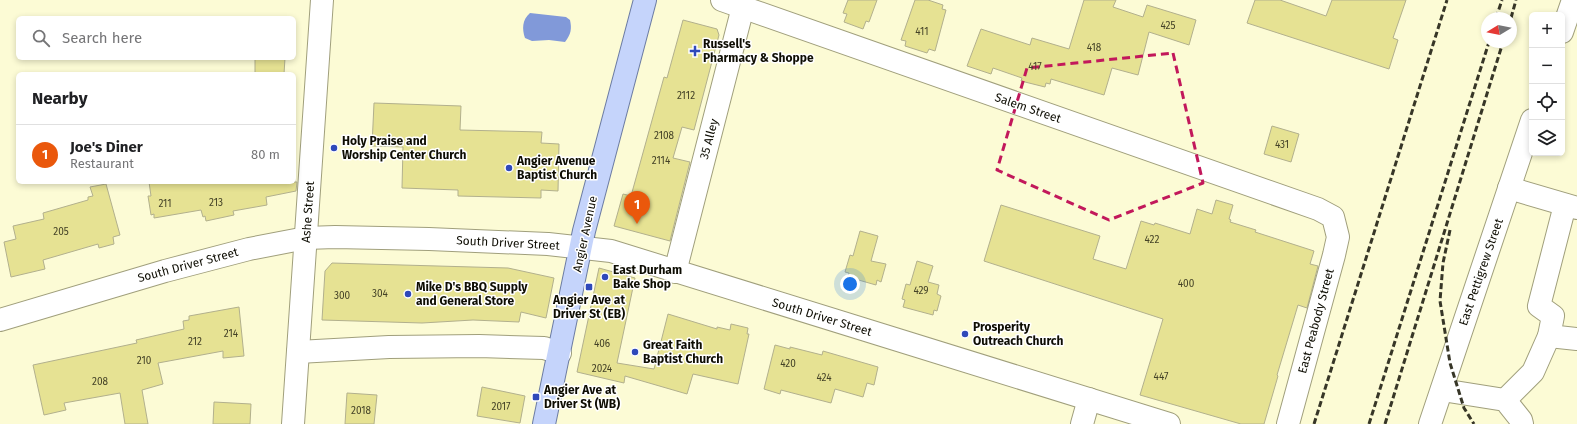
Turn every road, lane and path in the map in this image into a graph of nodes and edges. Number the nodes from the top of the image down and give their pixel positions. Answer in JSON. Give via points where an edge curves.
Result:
{"nodes":[{"id":1,"x":322,"y":0,"type":"edge"},
{"id":2,"x":645,"y":0,"type":"edge"},
{"id":3,"x":722,"y":0,"type":"edge"},
{"id":4,"x":1573,"y":0,"type":"edge"},
{"id":5,"x":743,"y":7,"type":"junction"},
{"id":6,"x":1565,"y":23,"type":"edge"},
{"id":7,"x":1529,"y":129,"type":"edge"},
{"id":8,"x":1509,"y":188,"type":"junction"},
{"id":9,"x":1571,"y":207,"type":"edge"},
{"id":10,"x":1333,"y":217,"type":"joint"},
{"id":11,"x":306,"y":238,"type":"junction"},
{"id":12,"x":581,"y":247,"type":"junction"},
{"id":13,"x":675,"y":272,"type":"junction"},
{"id":14,"x":0,"y":320,"type":"edge"},
{"id":15,"x":1549,"y":336,"type":"junction"},
{"id":16,"x":1577,"y":339,"type":"edge"},
{"id":17,"x":298,"y":352,"type":"junction"},
{"id":18,"x":560,"y":353,"type":"junction"},
{"id":19,"x":1442,"y":390,"type":"junction"},
{"id":20,"x":1090,"y":400,"type":"junction"},
{"id":21,"x":1505,"y":400,"type":"junction"},
{"id":22,"x":293,"y":424,"type":"edge"},
{"id":23,"x":544,"y":424,"type":"edge"},
{"id":24,"x":1082,"y":424,"type":"edge"},
{"id":25,"x":1169,"y":424,"type":"edge"},
{"id":26,"x":1288,"y":424,"type":"edge"},
{"id":27,"x":1430,"y":424,"type":"edge"},
{"id":28,"x":1522,"y":424,"type":"edge"}],
"edges":[{"from":1,"to":11,"type":"street","name":"Ashe Street"},
{"from":2,"to":12,"type":"main road","name":"Angier Avenue"},
{"from":3,"to":5,"type":"street","name":"Salem Street"},
{"from":4,"to":6,"type":"street"},
{"from":5,"to":10,"type":"street","name":"Salem Street","via":[[1318,209]]},
{"from":5,"to":13,"type":"street","name":"35 Alley"},
{"from":7,"to":8,"type":"street","name":"East Pettigrew Street"},
{"from":8,"to":9,"type":"street"},
{"from":8,"to":19,"type":"street","name":"East Pettigrew Street"},
{"from":9,"to":15,"type":"street","via":[[1539,306],[1554,316]]},
{"from":10,"to":26,"type":"street","name":"East Peabody Street","via":[[1338,237]]},
{"from":11,"to":12,"type":"street","name":"South Driver Street","via":[[429,239]]},
{"from":11,"to":14,"type":"street","name":"South Driver Street","via":[[249,249],[165,271]]},
{"from":11,"to":17,"type":"street","name":"Ashe Street"},
{"from":12,"to":13,"type":"street","name":"South Driver Street","via":[[611,251]]},
{"from":12,"to":18,"type":"main road","name":"Angier Avenue"},
{"from":13,"to":20,"type":"street","name":"South Driver Street"},
{"from":15,"to":16,"type":"street"},
{"from":15,"to":21,"type":"street","via":[[1534,372]]},
{"from":17,"to":18,"type":"street","via":[[479,346],[544,348]]},
{"from":17,"to":22,"type":"street","name":"Ashe Street"},
{"from":18,"to":23,"type":"main road","name":"Angier Avenue"},
{"from":19,"to":21,"type":"street"},
{"from":19,"to":27,"type":"street","name":"East Pettigrew Street"},
{"from":20,"to":24,"type":"street"},
{"from":20,"to":25,"type":"street","name":"South Driver Street"},
{"from":21,"to":28,"type":"street"}]}
